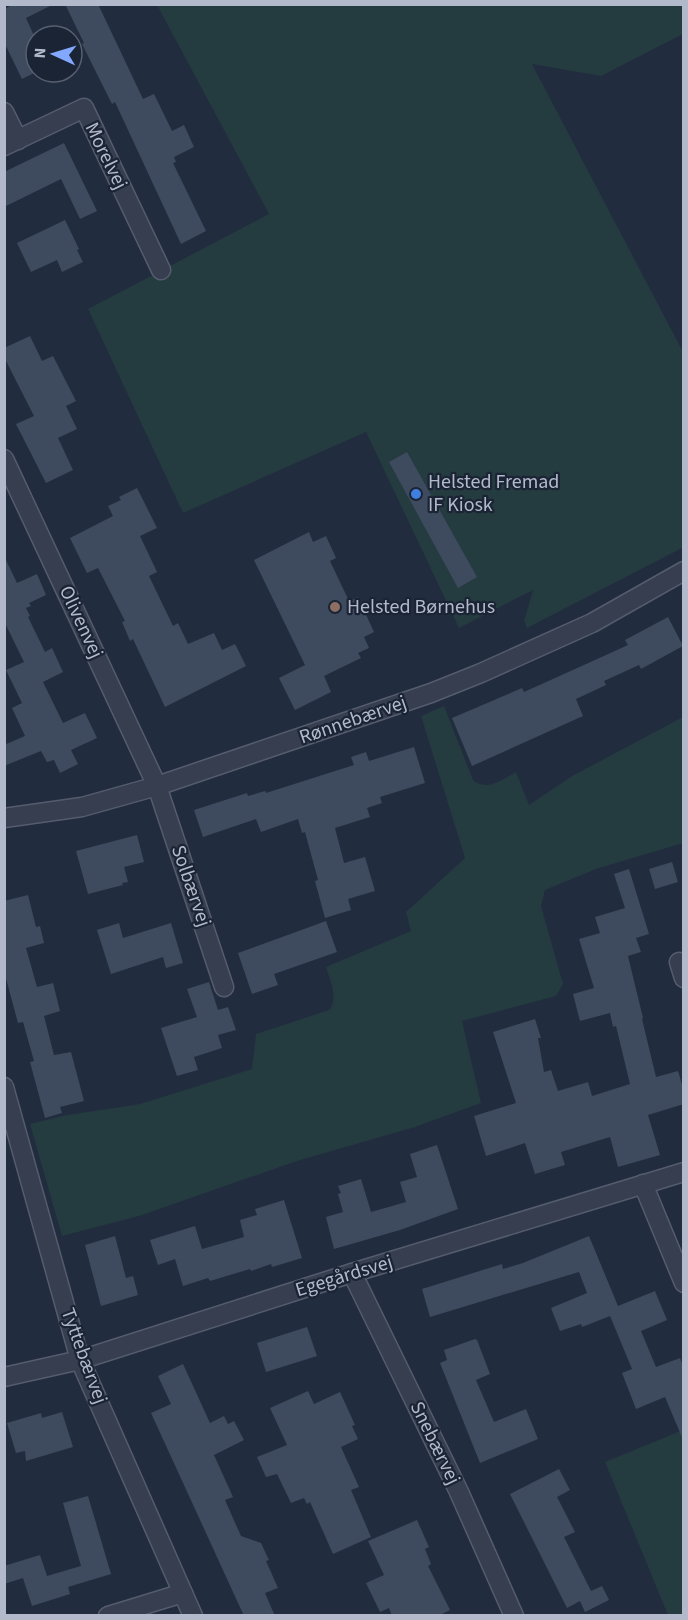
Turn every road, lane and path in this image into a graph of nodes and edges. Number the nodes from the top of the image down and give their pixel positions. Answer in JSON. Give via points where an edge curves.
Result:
{"nodes":[{"id":1,"x":4,"y":112,"type":"edge"},
{"id":2,"x":11,"y":143,"type":"edge"},
{"id":3,"x":161,"y":270,"type":"dead end"},
{"id":4,"x":4,"y":459,"type":"edge"},
{"id":5,"x":684,"y":571,"type":"edge"},
{"id":6,"x":157,"y":786,"type":"junction"},
{"id":7,"x":4,"y":818,"type":"edge"},
{"id":8,"x":225,"y":987,"type":"dead end"},
{"id":9,"x":4,"y":1087,"type":"edge"},
{"id":10,"x":684,"y":1172,"type":"edge"},
{"id":11,"x":643,"y":1184,"type":"junction"},
{"id":12,"x":352,"y":1273,"type":"junction"},
{"id":13,"x":684,"y":1283,"type":"edge"},
{"id":14,"x":81,"y":1360,"type":"junction"},
{"id":15,"x":4,"y":1377,"type":"edge"},
{"id":16,"x":183,"y":1593,"type":"junction"},
{"id":17,"x":108,"y":1616,"type":"edge"},
{"id":18,"x":193,"y":1616,"type":"edge"},
{"id":19,"x":514,"y":1616,"type":"edge"}],
"edges":[{"from":1,"to":2,"type":"street","name":"Morelvej"},
{"from":2,"to":3,"type":"street","name":"Morelvej","via":[[84,108]]},
{"from":4,"to":6,"type":"street","name":"Olivenvej"},
{"from":5,"to":6,"type":"street","name":"Rønnebærvej","via":[[592,623],[469,679]]},
{"from":6,"to":7,"type":"street","name":"Rønnebærvej","via":[[82,807]]},
{"from":6,"to":8,"type":"street","name":"Solbærvej"},
{"from":9,"to":14,"type":"street","name":"Tyttebærvej"},
{"from":10,"to":11,"type":"street","name":"Egegårdsvej"},
{"from":11,"to":12,"type":"street","name":"Egegårdsvej"},
{"from":11,"to":13,"type":"street"},
{"from":12,"to":14,"type":"street","name":"Egegårdsvej"},
{"from":12,"to":19,"type":"street","name":"Snebærvej","via":[[459,1492]]},
{"from":14,"to":15,"type":"street","name":"Egegårdsvej"},
{"from":14,"to":16,"type":"street","name":"Tyttebærvej"},
{"from":16,"to":17,"type":"street"},
{"from":16,"to":18,"type":"street","name":"Tyttebærvej"}]}
